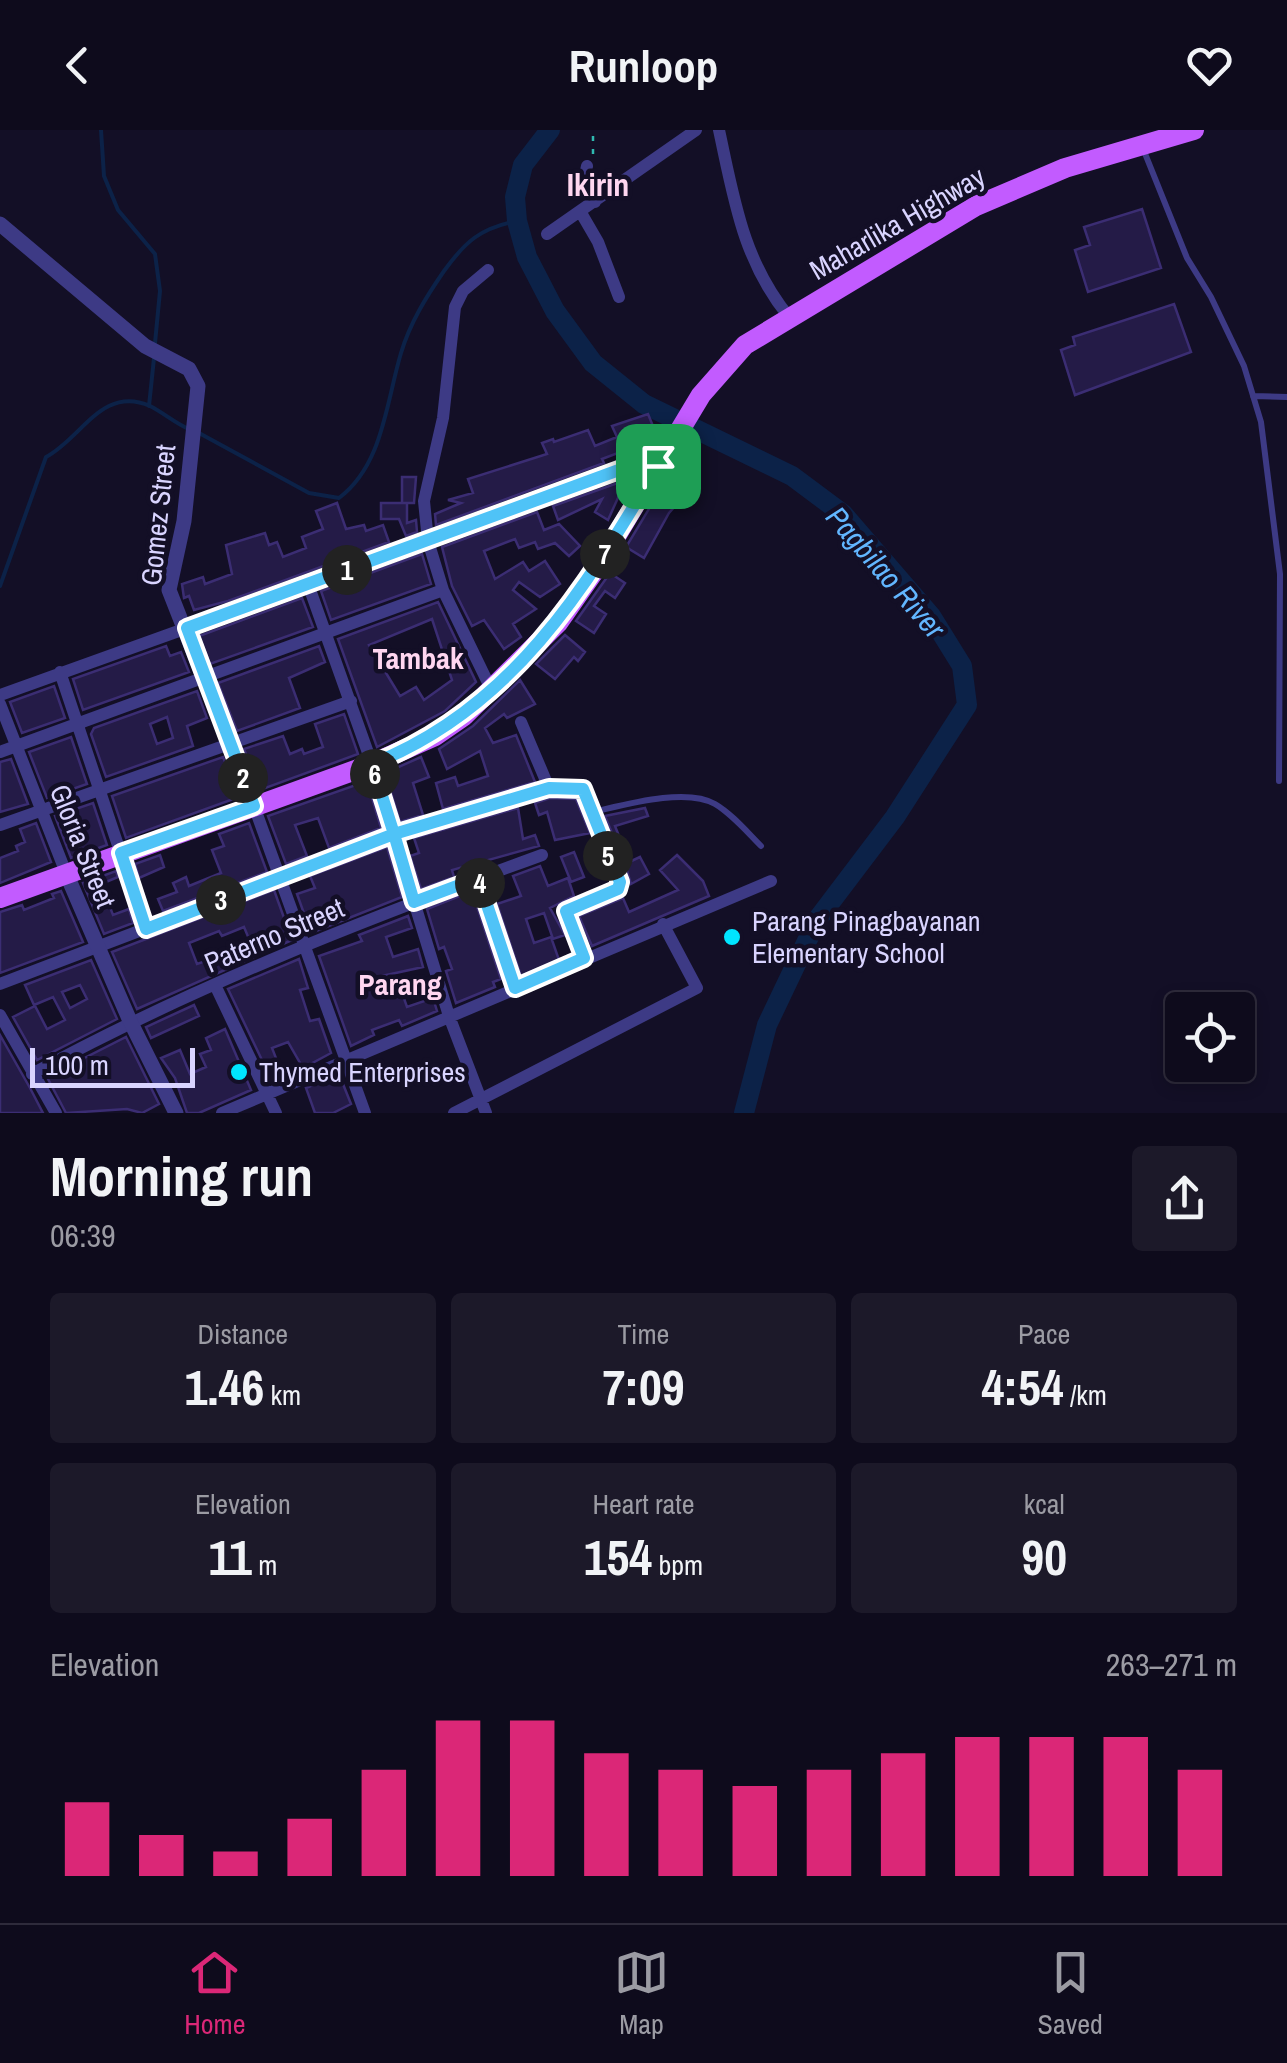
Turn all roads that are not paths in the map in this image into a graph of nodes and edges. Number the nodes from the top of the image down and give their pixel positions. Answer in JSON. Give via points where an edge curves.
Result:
{"nodes":[{"id":1,"x":696,"y":130,"type":"edge"},
{"id":2,"x":719,"y":130,"type":"edge"},
{"id":3,"x":1194,"y":130,"type":"edge"},
{"id":4,"x":1142,"y":145,"type":"junction"},
{"id":5,"x":586,"y":166,"type":"road end"},
{"id":6,"x":595,"y":202,"type":"junction"},
{"id":7,"x":580,"y":212,"type":"junction"},
{"id":8,"x":0,"y":224,"type":"edge"},
{"id":9,"x":547,"y":234,"type":"dead end"},
{"id":10,"x":488,"y":270,"type":"dead end"},
{"id":11,"x":619,"y":297,"type":"dead end"},
{"id":12,"x":789,"y":317,"type":"junction"},
{"id":13,"x":1254,"y":396,"type":"junction"},
{"id":14,"x":1287,"y":397,"type":"edge"},
{"id":15,"x":658,"y":466,"type":"junction"},
{"id":16,"x":428,"y":541,"type":"junction"},
{"id":17,"x":308,"y":584,"type":"junction"},
{"id":18,"x":443,"y":590,"type":"junction"},
{"id":19,"x":187,"y":628,"type":"junction"},
{"id":20,"x":327,"y":632,"type":"junction"},
{"id":21,"x":60,"y":672,"type":"junction"},
{"id":22,"x":205,"y":678,"type":"junction"},
{"id":23,"x":491,"y":689,"type":"junction"},
{"id":24,"x":0,"y":696,"type":"edge"},
{"id":25,"x":351,"y":702,"type":"junction"},
{"id":26,"x":0,"y":704,"type":"edge"},
{"id":27,"x":521,"y":722,"type":"dead end"},
{"id":28,"x":76,"y":724,"type":"junction"},
{"id":29,"x":230,"y":744,"type":"junction"},
{"id":30,"x":16,"y":746,"type":"junction"},
{"id":31,"x":0,"y":752,"type":"edge"},
{"id":32,"x":372,"y":764,"type":"junction"},
{"id":33,"x":1279,"y":781,"type":"dead end"},
{"id":34,"x":549,"y":788,"type":"junction"},
{"id":35,"x":98,"y":790,"type":"junction"},
{"id":36,"x":254,"y":806,"type":"junction"},
{"id":37,"x":42,"y":811,"type":"junction"},
{"id":38,"x":592,"y":812,"type":"junction"},
{"id":39,"x":0,"y":825,"type":"edge"},
{"id":40,"x":394,"y":834,"type":"junction"},
{"id":41,"x":761,"y":846,"type":"dead end"},
{"id":42,"x":121,"y":853,"type":"junction"},
{"id":43,"x":542,"y":855,"type":"dead end"},
{"id":44,"x":66,"y":873,"type":"junction"},
{"id":45,"x":279,"y":876,"type":"junction"},
{"id":46,"x":478,"y":878,"type":"junction"},
{"id":47,"x":771,"y":881,"type":"dead end"},
{"id":48,"x":0,"y":898,"type":"edge"},
{"id":49,"x":414,"y":902,"type":"junction"},
{"id":50,"x":664,"y":924,"type":"junction"},
{"id":51,"x":146,"y":929,"type":"junction"},
{"id":52,"x":98,"y":948,"type":"junction"},
{"id":53,"x":304,"y":949,"type":"junction"},
{"id":54,"x":584,"y":958,"type":"junction"},
{"id":55,"x":0,"y":984,"type":"edge"},
{"id":56,"x":216,"y":987,"type":"junction"},
{"id":57,"x":515,"y":988,"type":"junction"},
{"id":58,"x":0,"y":1015,"type":"edge"},
{"id":59,"x":449,"y":1016,"type":"junction"},
{"id":60,"x":130,"y":1021,"type":"junction"},
{"id":61,"x":345,"y":1060,"type":"junction"},
{"id":62,"x":32,"y":1074,"type":"junction"},
{"id":63,"x":267,"y":1093,"type":"junction"},
{"id":64,"x":483,"y":1106,"type":"edge"},
{"id":65,"x":56,"y":1113,"type":"edge"},
{"id":66,"x":176,"y":1113,"type":"edge"},
{"id":67,"x":222,"y":1113,"type":"edge"},
{"id":68,"x":276,"y":1113,"type":"edge"},
{"id":69,"x":365,"y":1113,"type":"edge"},
{"id":70,"x":454,"y":1113,"type":"edge"}],
"edges":[{"from":1,"to":6,"type":"street"},
{"from":2,"to":12,"type":"street","via":[[746,247]]},
{"from":3,"to":4,"type":"main road","name":"Maharlika Highway"},
{"from":4,"to":12,"type":"main road","name":"Maharlika Highway","via":[[976,206]]},
{"from":4,"to":13,"type":"lane","via":[[1186,258],[1212,297]]},
{"from":5,"to":6,"type":"street","via":[[584,180]]},
{"from":6,"to":7,"type":"street"},
{"from":7,"to":9,"type":"street"},
{"from":7,"to":11,"type":"street"},
{"from":8,"to":19,"type":"street","name":"Gomez Street","via":[[145,346],[189,369],[198,386],[170,590]]},
{"from":10,"to":16,"type":"street","via":[[456,307],[443,418],[424,501]]},
{"from":12,"to":15,"type":"main road","name":"Maharlika Highway","via":[[733,355]]},
{"from":13,"to":14,"type":"lane"},
{"from":13,"to":33,"type":"lane","via":[[1280,574]]},
{"from":15,"to":16,"type":"street","via":[[638,463]]},
{"from":15,"to":23,"type":"main road","name":"Maharlika Highway","via":[[581,594]]},
{"from":16,"to":17,"type":"street"},
{"from":16,"to":18,"type":"street"},
{"from":17,"to":19,"type":"street"},
{"from":17,"to":20,"type":"street"},
{"from":18,"to":20,"type":"street"},
{"from":18,"to":23,"type":"street"},
{"from":19,"to":21,"type":"street"},
{"from":19,"to":22,"type":"street","name":"Gomez Street"},
{"from":20,"to":22,"type":"street"},
{"from":20,"to":25,"type":"street"},
{"from":21,"to":24,"type":"street"},
{"from":21,"to":28,"type":"street"},
{"from":22,"to":28,"type":"street"},
{"from":22,"to":29,"type":"street","name":"Gomez Street"},
{"from":23,"to":32,"type":"main road","name":"Maharlika Highway","via":[[436,736]]},
{"from":25,"to":29,"type":"street"},
{"from":25,"to":32,"type":"street"},
{"from":26,"to":30,"type":"street","name":"Gloria Street"},
{"from":27,"to":34,"type":"street"},
{"from":28,"to":30,"type":"street"},
{"from":28,"to":35,"type":"street"},
{"from":29,"to":35,"type":"street"},
{"from":29,"to":36,"type":"street","name":"Gomez Street"},
{"from":30,"to":31,"type":"street"},
{"from":30,"to":37,"type":"street","name":"Gloria Street"},
{"from":32,"to":36,"type":"main road","name":"Maharlika Highway"},
{"from":32,"to":40,"type":"street"},
{"from":34,"to":38,"type":"street","via":[[583,789]]},
{"from":34,"to":40,"type":"street"},
{"from":35,"to":37,"type":"street"},
{"from":35,"to":42,"type":"street"},
{"from":36,"to":42,"type":"main road","name":"Maharlika Highway"},
{"from":36,"to":45,"type":"street","name":"Gomez Street"},
{"from":37,"to":39,"type":"street"},
{"from":37,"to":44,"type":"street","name":"Gloria Street"},
{"from":38,"to":41,"type":"lane","via":[[640,800],[703,798]]},
{"from":38,"to":54,"type":"street","via":[[620,886],[566,911]]},
{"from":40,"to":45,"type":"street"},
{"from":40,"to":49,"type":"street"},
{"from":42,"to":44,"type":"main road","name":"Maharlika Highway"},
{"from":42,"to":51,"type":"street"},
{"from":43,"to":46,"type":"street","name":"Paterno Street"},
{"from":44,"to":48,"type":"main road","name":"Maharlika Highway"},
{"from":44,"to":52,"type":"street","name":"Gloria Street"},
{"from":45,"to":51,"type":"street"},
{"from":45,"to":53,"type":"street","name":"Gomez Street"},
{"from":46,"to":49,"type":"street","name":"Paterno Street"},
{"from":46,"to":57,"type":"street"},
{"from":47,"to":50,"type":"street"},
{"from":49,"to":53,"type":"street","name":"Paterno Street"},
{"from":49,"to":59,"type":"street"},
{"from":50,"to":54,"type":"street"},
{"from":50,"to":64,"type":"street","via":[[697,988]]},
{"from":51,"to":52,"type":"street"},
{"from":52,"to":55,"type":"street"},
{"from":52,"to":60,"type":"street","name":"Gloria Street"},
{"from":53,"to":56,"type":"street","name":"Paterno Street"},
{"from":53,"to":61,"type":"street","name":"Gomez Street"},
{"from":54,"to":57,"type":"street"},
{"from":56,"to":60,"type":"street","name":"Paterno Street"},
{"from":56,"to":63,"type":"street"},
{"from":57,"to":59,"type":"street"},
{"from":58,"to":62,"type":"street"},
{"from":59,"to":61,"type":"street"},
{"from":59,"to":64,"type":"street"},
{"from":60,"to":62,"type":"street","name":"Paterno Street"},
{"from":60,"to":66,"type":"street","name":"Gloria Street"},
{"from":61,"to":63,"type":"street"},
{"from":61,"to":69,"type":"street","name":"Gomez Street"},
{"from":62,"to":65,"type":"street"},
{"from":63,"to":67,"type":"street"},
{"from":63,"to":68,"type":"street"},
{"from":64,"to":70,"type":"street"}]}
